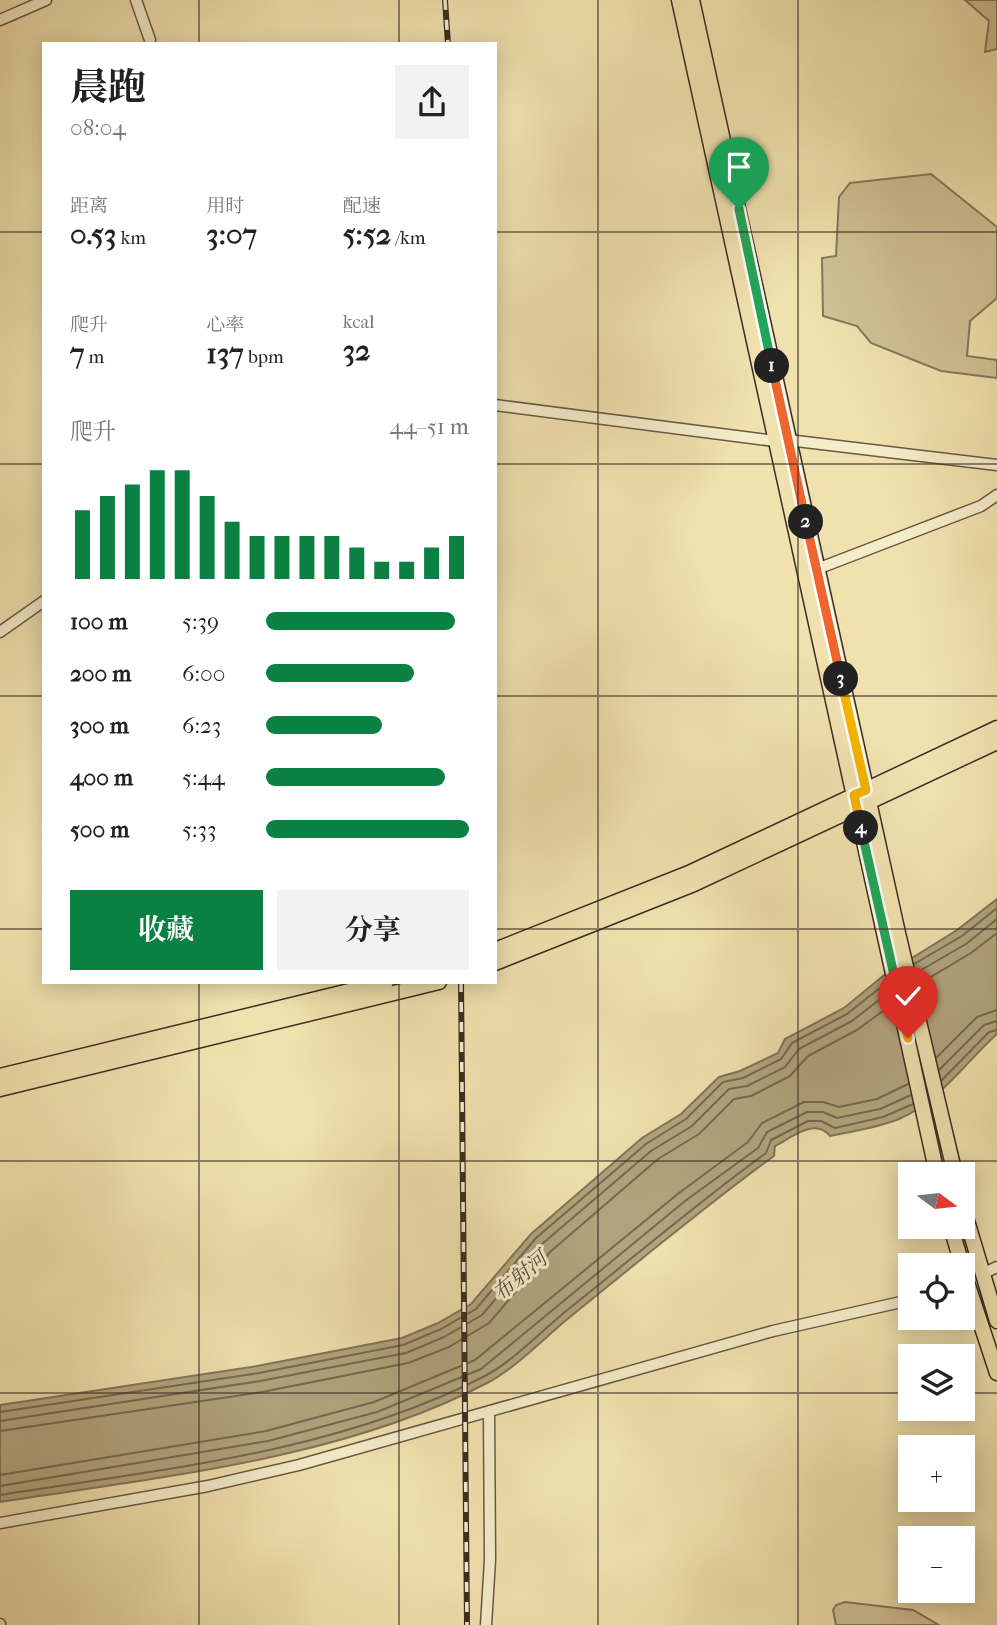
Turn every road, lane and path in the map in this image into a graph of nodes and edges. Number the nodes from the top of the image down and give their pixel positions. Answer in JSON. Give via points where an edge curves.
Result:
{"nodes":[{"id":1,"x":46,"y":0,"type":"edge"},
{"id":2,"x":135,"y":0,"type":"edge"},
{"id":3,"x":679,"y":0,"type":"edge"},
{"id":4,"x":692,"y":0,"type":"edge"},
{"id":5,"x":0,"y":20,"type":"edge"},
{"id":6,"x":150,"y":40,"type":"dead end"},
{"id":7,"x":497,"y":405,"type":"edge"},
{"id":8,"x":782,"y":440,"type":"junction"},
{"id":9,"x":997,"y":465,"type":"edge"},
{"id":10,"x":997,"y":495,"type":"edge"},
{"id":11,"x":817,"y":569,"type":"junction"},
{"id":12,"x":42,"y":602,"type":"edge"},
{"id":13,"x":0,"y":632,"type":"edge"},
{"id":14,"x":997,"y":728,"type":"edge"},
{"id":15,"x":997,"y":742,"type":"edge"},
{"id":16,"x":862,"y":799,"type":"junction"},
{"id":17,"x":892,"y":937,"type":"junction"},
{"id":18,"x":497,"y":949,"type":"edge"},
{"id":19,"x":497,"y":962,"type":"edge"},
{"id":20,"x":378,"y":984,"type":"edge"},
{"id":21,"x":431,"y":984,"type":"edge"},
{"id":22,"x":0,"y":1076,"type":"edge"},
{"id":23,"x":0,"y":1088,"type":"edge"},
{"id":24,"x":934,"y":1162,"type":"edge"},
{"id":25,"x":952,"y":1162,"type":"edge"},
{"id":26,"x":972,"y":1239,"type":"edge"},
{"id":27,"x":997,"y":1266,"type":"edge"},
{"id":28,"x":982,"y":1274,"type":"junction"},
{"id":29,"x":898,"y":1303,"type":"edge"},
{"id":30,"x":975,"y":1312,"type":"edge"},
{"id":31,"x":997,"y":1321,"type":"edge"},
{"id":32,"x":997,"y":1373,"type":"edge"},
{"id":33,"x":489,"y":1411,"type":"junction"},
{"id":34,"x":0,"y":1523,"type":"edge"},
{"id":35,"x":486,"y":1625,"type":"edge"}],
"edges":[{"from":1,"to":5,"type":"street"},
{"from":2,"to":6,"type":"street"},
{"from":3,"to":8,"type":"main road"},
{"from":4,"to":8,"type":"main road"},
{"from":7,"to":8,"type":"street"},
{"from":8,"to":9,"type":"street"},
{"from":8,"to":11,"type":"main road"},
{"from":8,"to":16,"type":"main road"},
{"from":10,"to":11,"type":"street","via":[[981,506]]},
{"from":11,"to":16,"type":"main road"},
{"from":12,"to":13,"type":"street"},
{"from":14,"to":16,"type":"main road"},
{"from":15,"to":16,"type":"main road"},
{"from":16,"to":17,"type":"main road"},
{"from":16,"to":18,"type":"main road"},
{"from":16,"to":19,"type":"main road","via":[[672,894]]},
{"from":17,"to":24,"type":"main road"},
{"from":17,"to":25,"type":"main road"},
{"from":20,"to":22,"type":"main road"},
{"from":21,"to":23,"type":"main road"},
{"from":26,"to":28,"type":"main road"},
{"from":27,"to":28,"type":"street"},
{"from":28,"to":31,"type":"main road"},
{"from":29,"to":33,"type":"street","via":[[773,1331]]},
{"from":30,"to":32,"type":"main road"},
{"from":33,"to":34,"type":"street","via":[[254,1476]]},
{"from":33,"to":35,"type":"street"}]}
